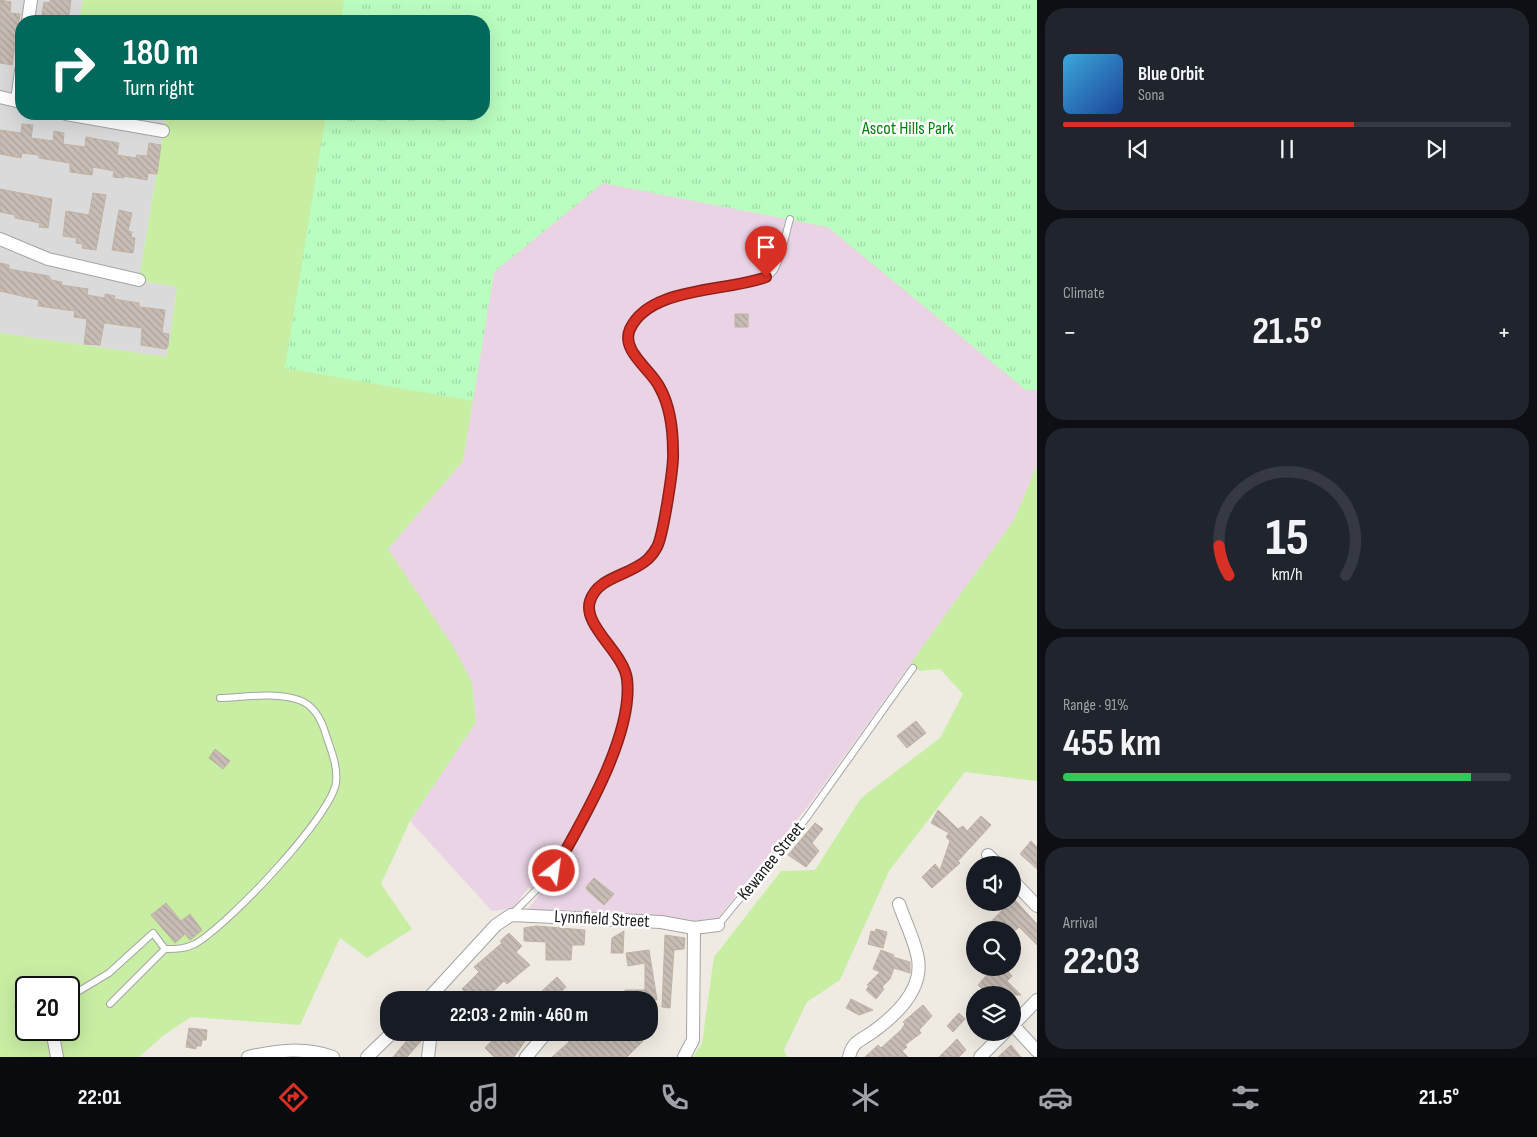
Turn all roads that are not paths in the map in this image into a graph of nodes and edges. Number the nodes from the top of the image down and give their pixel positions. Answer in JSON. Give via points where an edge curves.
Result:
{"nodes":[{"id":1,"x":32,"y":0,"type":"edge"},
{"id":2,"x":29,"y":15,"type":"edge"},
{"id":3,"x":0,"y":97,"type":"edge"},
{"id":4,"x":15,"y":100,"type":"edge"},
{"id":5,"x":100,"y":120,"type":"edge"},
{"id":6,"x":163,"y":131,"type":"dead end"},
{"id":7,"x":790,"y":219,"type":"dead end"},
{"id":8,"x":0,"y":239,"type":"edge"},
{"id":9,"x":139,"y":280,"type":"dead end"},
{"id":10,"x":914,"y":668,"type":"dead end"},
{"id":11,"x":220,"y":698,"type":"dead end"},
{"id":12,"x":1021,"y":889,"type":"edge"},
{"id":13,"x":899,"y":904,"type":"dead end"},
{"id":14,"x":1037,"y":906,"type":"edge"},
{"id":15,"x":511,"y":915,"type":"junction"},
{"id":16,"x":718,"y":926,"type":"joint"},
{"id":17,"x":694,"y":928,"type":"junction"},
{"id":18,"x":165,"y":949,"type":"junction"},
{"id":19,"x":80,"y":990,"type":"edge"},
{"id":20,"x":436,"y":991,"type":"edge"},
{"id":21,"x":1037,"y":1000,"type":"edge"},
{"id":22,"x":110,"y":1004,"type":"dead end"},
{"id":23,"x":1021,"y":1017,"type":"edge"},
{"id":24,"x":1021,"y":1034,"type":"edge"},
{"id":25,"x":54,"y":1041,"type":"edge"},
{"id":26,"x":384,"y":1041,"type":"edge"},
{"id":27,"x":430,"y":1041,"type":"edge"},
{"id":28,"x":539,"y":1041,"type":"edge"},
{"id":29,"x":996,"y":1041,"type":"edge"},
{"id":30,"x":1037,"y":1051,"type":"edge"},
{"id":31,"x":58,"y":1057,"type":"edge"},
{"id":32,"x":248,"y":1057,"type":"edge"},
{"id":33,"x":333,"y":1057,"type":"edge"},
{"id":34,"x":367,"y":1057,"type":"edge"},
{"id":35,"x":428,"y":1057,"type":"edge"},
{"id":36,"x":526,"y":1057,"type":"edge"},
{"id":37,"x":684,"y":1057,"type":"edge"},
{"id":38,"x":849,"y":1057,"type":"edge"},
{"id":39,"x":980,"y":1057,"type":"edge"}],
"edges":[{"from":1,"to":2,"type":"street"},
{"from":3,"to":4,"type":"street"},
{"from":5,"to":6,"type":"street"},
{"from":7,"to":15,"type":"lane","via":[[774,270],[766,277],[681,296],[652,306],[638,317],[629,331],[629,344],[634,355],[661,388],[673,435],[674,454],[657,546],[631,571],[596,589],[589,603],[590,616],[597,630],[616,653],[627,677],[622,729],[588,811],[554,871]]},
{"from":8,"to":9,"type":"street","via":[[48,260]]},
{"from":10,"to":16,"type":"lane","name":"Kewanee Street","via":[[805,820]]},
{"from":11,"to":18,"type":"lane","via":[[283,696],[309,706],[325,729],[336,768],[336,784],[308,833],[223,922],[194,944],[180,949]]},
{"from":12,"to":14,"type":"street"},
{"from":13,"to":38,"type":"street","via":[[918,959],[918,973],[911,994],[897,1013],[852,1046]]},
{"from":15,"to":17,"type":"street","name":"Lynnfield Street","via":[[652,921]]},
{"from":15,"to":20,"type":"street","via":[[496,925]]},
{"from":16,"to":17,"type":"street","name":"Kewanee Street"},
{"from":17,"to":37,"type":"street","via":[[693,1040]]},
{"from":18,"to":19,"type":"lane","via":[[153,933],[109,973]]},
{"from":18,"to":22,"type":"lane"},
{"from":21,"to":23,"type":"street"},
{"from":24,"to":30,"type":"street"},
{"from":25,"to":31,"type":"street"},
{"from":26,"to":34,"type":"street"},
{"from":27,"to":35,"type":"street"},
{"from":28,"to":36,"type":"street"},
{"from":29,"to":39,"type":"street"},
{"from":32,"to":33,"type":"street","via":[[300,1050]]}]}
